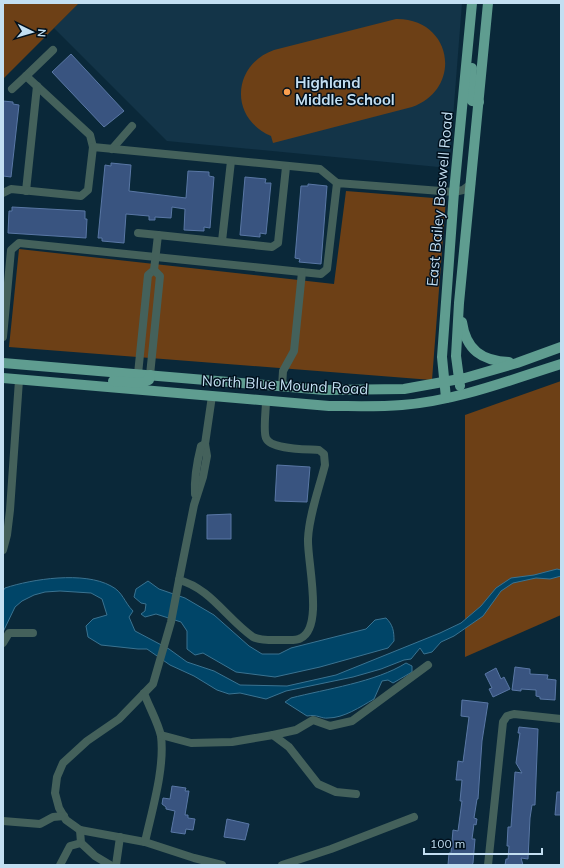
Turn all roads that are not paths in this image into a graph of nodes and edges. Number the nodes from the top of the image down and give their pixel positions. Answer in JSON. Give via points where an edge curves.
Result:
{"nodes":[{"id":1,"x":472,"y":3,"type":"edge"},
{"id":2,"x":482,"y":3,"type":"edge"},
{"id":3,"x":488,"y":3,"type":"edge"},
{"id":4,"x":485,"y":39,"type":"junction"},
{"id":5,"x":468,"y":40,"type":"junction"},
{"id":6,"x":53,"y":50,"type":"dead end"},
{"id":7,"x":26,"y":76,"type":"junction"},
{"id":8,"x":37,"y":86,"type":"junction"},
{"id":9,"x":12,"y":89,"type":"dead end"},
{"id":10,"x":479,"y":102,"type":"junction"},
{"id":11,"x":132,"y":126,"type":"dead end"},
{"id":12,"x":93,"y":147,"type":"junction"},
{"id":13,"x":112,"y":149,"type":"junction"},
{"id":14,"x":231,"y":161,"type":"junction"},
{"id":15,"x":286,"y":166,"type":"junction"},
{"id":16,"x":337,"y":183,"type":"junction"},
{"id":17,"x":471,"y":184,"type":"junction"},
{"id":18,"x":26,"y":191,"type":"junction"},
{"id":19,"x":454,"y":192,"type":"junction"},
{"id":20,"x":3,"y":193,"type":"edge"},
{"id":21,"x":138,"y":233,"type":"dead end"},
{"id":22,"x":158,"y":235,"type":"junction"},
{"id":23,"x":222,"y":241,"type":"junction"},
{"id":24,"x":155,"y":258,"type":"junction"},
{"id":25,"x":154,"y":270,"type":"junction"},
{"id":26,"x":302,"y":272,"type":"junction"},
{"id":27,"x":459,"y":303,"type":"junction"},
{"id":28,"x":4,"y":307,"type":"edge"},
{"id":29,"x":3,"y":337,"type":"edge"},
{"id":30,"x":561,"y":348,"type":"edge"},
{"id":31,"x":3,"y":363,"type":"edge"},
{"id":32,"x":517,"y":363,"type":"junction"},
{"id":33,"x":561,"y":364,"type":"edge"},
{"id":34,"x":138,"y":374,"type":"junction"},
{"id":35,"x":150,"y":375,"type":"junction"},
{"id":36,"x":3,"y":378,"type":"edge"},
{"id":37,"x":459,"y":379,"type":"junction"},
{"id":38,"x":19,"y":380,"type":"junction"},
{"id":39,"x":60,"y":383,"type":"junction"},
{"id":40,"x":444,"y":383,"type":"junction"},
{"id":41,"x":282,"y":387,"type":"junction"},
{"id":42,"x":461,"y":394,"type":"junction"},
{"id":43,"x":212,"y":396,"type":"junction"},
{"id":44,"x":446,"y":398,"type":"junction"},
{"id":45,"x":266,"y":401,"type":"junction"},
{"id":46,"x":3,"y":550,"type":"edge"},
{"id":47,"x":179,"y":580,"type":"junction"},
{"id":48,"x":6,"y":631,"type":"edge"},
{"id":49,"x":33,"y":633,"type":"dead end"},
{"id":50,"x":3,"y":643,"type":"edge"},
{"id":51,"x":428,"y":665,"type":"dead end"},
{"id":52,"x":144,"y":693,"type":"junction"},
{"id":53,"x":561,"y":719,"type":"edge"},
{"id":54,"x":273,"y":734,"type":"junction"},
{"id":55,"x":161,"y":735,"type":"junction"},
{"id":56,"x":356,"y":794,"type":"dead end"},
{"id":57,"x":64,"y":816,"type":"junction"},
{"id":58,"x":414,"y":817,"type":"dead end"},
{"id":59,"x":3,"y":821,"type":"edge"},
{"id":60,"x":80,"y":830,"type":"junction"},
{"id":61,"x":120,"y":837,"type":"junction"},
{"id":62,"x":145,"y":842,"type":"junction"},
{"id":63,"x":81,"y":843,"type":"junction"},
{"id":64,"x":60,"y":865,"type":"edge"},
{"id":65,"x":110,"y":865,"type":"edge"},
{"id":66,"x":116,"y":865,"type":"edge"},
{"id":67,"x":222,"y":865,"type":"edge"},
{"id":68,"x":282,"y":865,"type":"edge"},
{"id":69,"x":488,"y":865,"type":"edge"}],
"edges":[{"from":1,"to":5,"type":"main road","name":"East Bailey Boswell Road"},
{"from":2,"to":4,"type":"main road","via":[[480,28]]},
{"from":3,"to":4,"type":"main road","name":"East Bailey Boswell Road"},
{"from":4,"to":10,"type":"main road","name":"East Bailey Boswell Road"},
{"from":5,"to":10,"type":"main road","via":[[473,62],[470,98]]},
{"from":5,"to":19,"type":"main road","name":"East Bailey Boswell Road"},
{"from":6,"to":7,"type":"street"},
{"from":7,"to":8,"type":"street"},
{"from":7,"to":9,"type":"street"},
{"from":8,"to":12,"type":"street","via":[[90,135]]},
{"from":8,"to":18,"type":"street"},
{"from":10,"to":17,"type":"main road","name":"East Bailey Boswell Road"},
{"from":11,"to":13,"type":"street"},
{"from":12,"to":13,"type":"street"},
{"from":12,"to":18,"type":"street","via":[[88,190],[81,196]]},
{"from":13,"to":14,"type":"street"},
{"from":14,"to":15,"type":"street"},
{"from":14,"to":23,"type":"street"},
{"from":15,"to":16,"type":"street","via":[[320,170]]},
{"from":15,"to":23,"type":"street","via":[[278,243],[272,247]]},
{"from":16,"to":19,"type":"street"},
{"from":16,"to":26,"type":"street","via":[[327,269],[321,274]]},
{"from":17,"to":19,"type":"street","via":[[463,190]]},
{"from":17,"to":27,"type":"main road","name":"East Bailey Boswell Road"},
{"from":18,"to":20,"type":"street","via":[[11,190]]},
{"from":19,"to":40,"type":"main road","name":"East Bailey Boswell Road","via":[[442,357]]},
{"from":21,"to":22,"type":"street"},
{"from":22,"to":23,"type":"street"},
{"from":22,"to":24,"type":"street"},
{"from":24,"to":25,"type":"street"},
{"from":24,"to":26,"type":"street"},
{"from":24,"to":28,"type":"street","via":[[19,243],[11,250]]},
{"from":25,"to":34,"type":"street","via":[[148,275]]},
{"from":25,"to":35,"type":"street","via":[[160,276]]},
{"from":26,"to":41,"type":"street","via":[[294,351],[282,371]]},
{"from":27,"to":32,"type":"main road","name":"North Blue Mound Road","via":[[463,332],[474,350],[492,361]]},
{"from":27,"to":37,"type":"main road","name":"East Bailey Boswell Road","via":[[456,356]]},
{"from":28,"to":29,"type":"street"},
{"from":30,"to":32,"type":"main road","name":"North Blue Mound Road"},
{"from":31,"to":34,"type":"main road","name":"North Blue Mound Road"},
{"from":32,"to":37,"type":"main road","name":"North Blue Mound Road"},
{"from":33,"to":42,"type":"main road","name":"North Blue Mound Road"},
{"from":34,"to":35,"type":"main road","name":"North Blue Mound Road"},
{"from":35,"to":39,"type":"main road","via":[[149,380],[142,383],[79,378]]},
{"from":35,"to":41,"type":"main road","name":"North Blue Mound Road"},
{"from":36,"to":38,"type":"main road","name":"North Blue Mound Road"},
{"from":37,"to":40,"type":"main road","name":"North Blue Mound Road"},
{"from":37,"to":42,"type":"main road","name":"East Bailey Boswell Road"},
{"from":38,"to":39,"type":"main road","name":"North Blue Mound Road"},
{"from":38,"to":46,"type":"street","via":[[8,535]]},
{"from":39,"to":43,"type":"main road","name":"North Blue Mound Road"},
{"from":40,"to":41,"type":"main road","name":"North Blue Mound Road","via":[[404,389],[325,390]]},
{"from":40,"to":44,"type":"main road","name":"East Bailey Boswell Road"},
{"from":42,"to":44,"type":"main road","name":"North Blue Mound Road"},
{"from":43,"to":45,"type":"main road","name":"North Blue Mound Road"},
{"from":43,"to":47,"type":"street","via":[[205,444],[201,446],[197,460],[194,482],[196,496]]},
{"from":44,"to":45,"type":"main road","name":"North Blue Mound Road","via":[[403,405],[377,406],[329,406]]},
{"from":45,"to":47,"type":"street","via":[[266,438],[270,444],[319,450],[324,454],[324,465],[308,539],[313,606],[309,632],[300,639],[254,638],[208,596],[189,583]]},
{"from":47,"to":52,"type":"street","via":[[160,663],[153,684]]},
{"from":48,"to":49,"type":"street"},
{"from":48,"to":50,"type":"street"},
{"from":51,"to":54,"type":"street","via":[[352,721],[330,726],[313,720],[296,730]]},
{"from":52,"to":55,"type":"street"},
{"from":52,"to":57,"type":"street","via":[[119,719],[86,741],[63,763],[57,777],[55,793]]},
{"from":53,"to":69,"type":"street","via":[[514,714],[507,716],[503,722]]},
{"from":54,"to":55,"type":"street","via":[[232,742],[191,743]]},
{"from":54,"to":56,"type":"street","via":[[289,747],[318,784],[336,792]]},
{"from":55,"to":62,"type":"street","via":[[158,781]]},
{"from":57,"to":59,"type":"street","via":[[53,817],[40,824]]},
{"from":57,"to":60,"type":"street"},
{"from":58,"to":68,"type":"street","via":[[331,850]]},
{"from":60,"to":61,"type":"street"},
{"from":60,"to":63,"type":"street"},
{"from":61,"to":62,"type":"street"},
{"from":61,"to":66,"type":"street"},
{"from":62,"to":67,"type":"street"},
{"from":63,"to":64,"type":"street","via":[[70,846]]},
{"from":63,"to":65,"type":"street","via":[[94,856]]}]}
